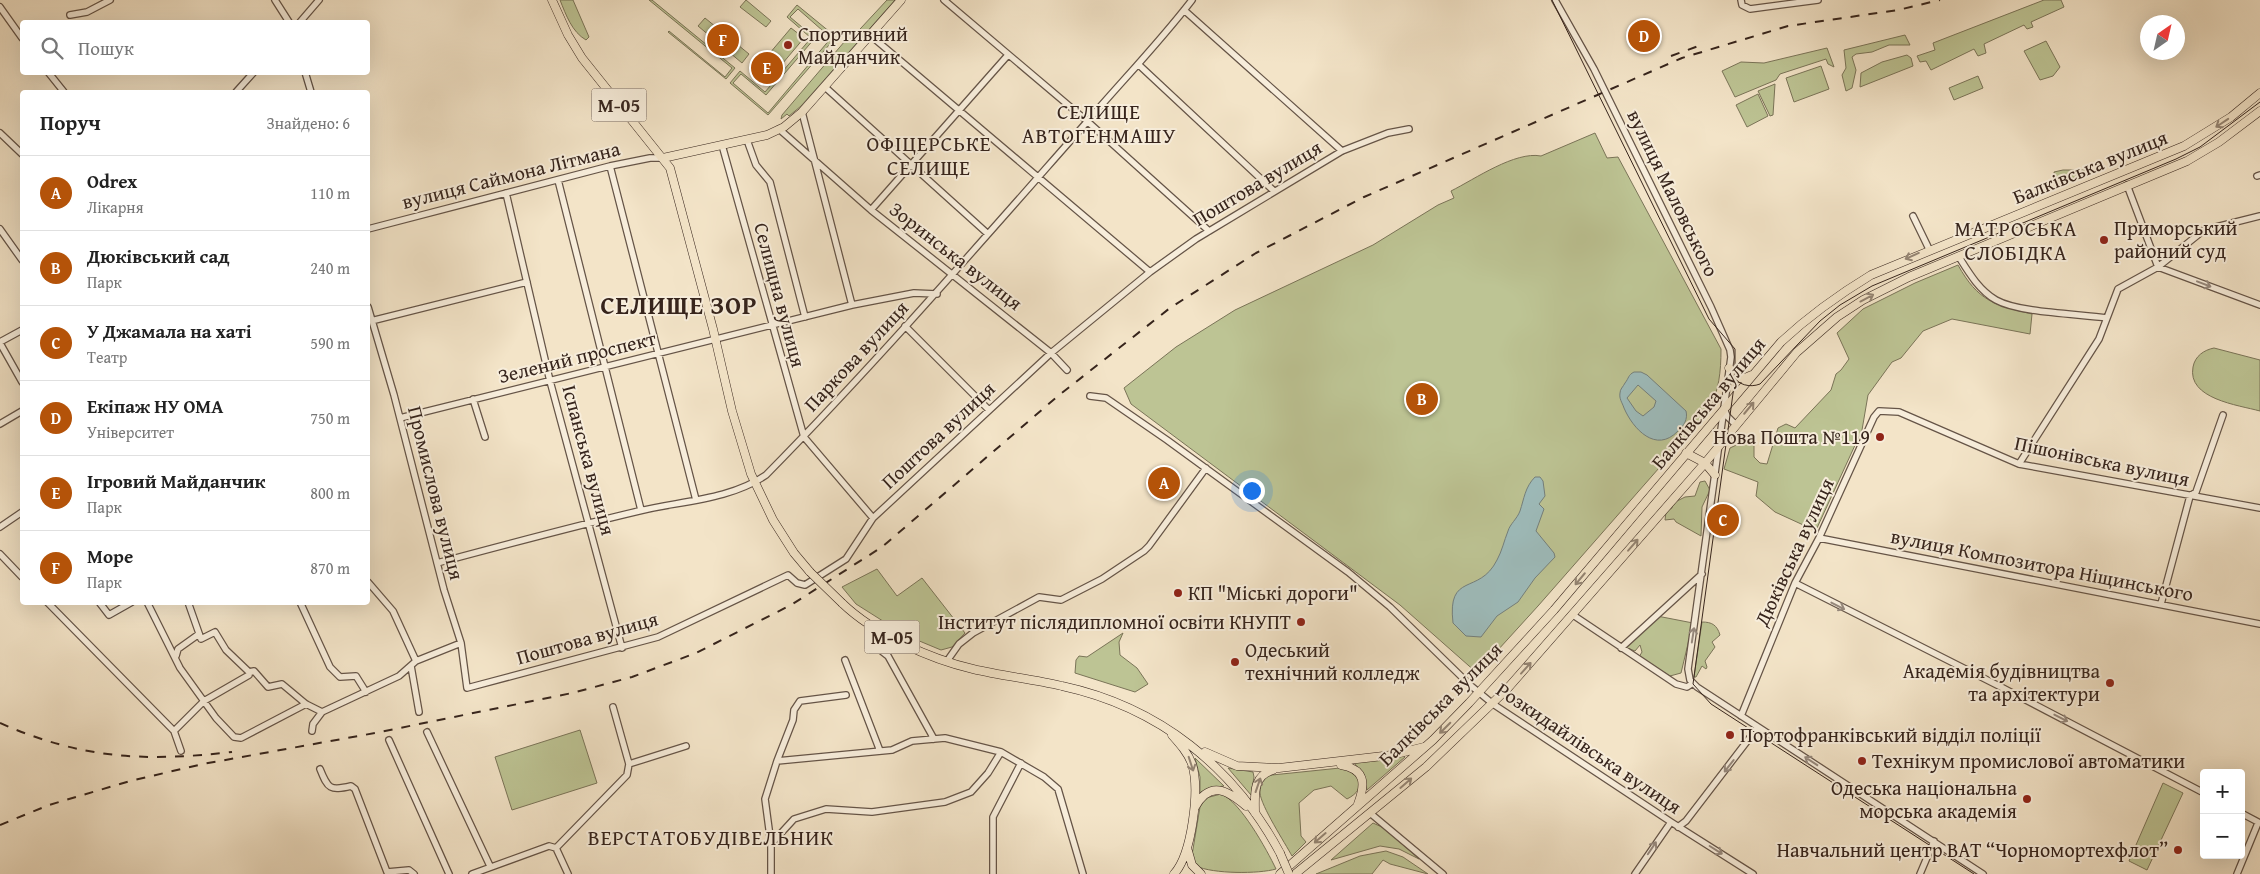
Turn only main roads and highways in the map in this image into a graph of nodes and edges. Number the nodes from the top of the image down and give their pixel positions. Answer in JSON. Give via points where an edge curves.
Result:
{"nodes":[{"id":1,"x":552,"y":0,"type":"edge"},
{"id":2,"x":901,"y":0,"type":"edge"},
{"id":3,"x":2260,"y":93,"type":"edge"},
{"id":4,"x":2260,"y":111,"type":"edge"},
{"id":5,"x":663,"y":158,"type":"junction"},
{"id":6,"x":1729,"y":368,"type":"road end"},
{"id":7,"x":1756,"y":373,"type":"junction"},
{"id":8,"x":1686,"y":453,"type":"junction"},
{"id":9,"x":1704,"y":463,"type":"junction"},
{"id":10,"x":1715,"y":475,"type":"road end"},
{"id":11,"x":1164,"y":727,"type":"junction"},
{"id":12,"x":1193,"y":745,"type":"junction"},
{"id":13,"x":1426,"y":746,"type":"junction"},
{"id":14,"x":1331,"y":763,"type":"junction"},
{"id":15,"x":1279,"y":768,"type":"junction"},
{"id":16,"x":1358,"y":806,"type":"junction"},
{"id":17,"x":1193,"y":811,"type":"junction"},
{"id":18,"x":1256,"y":814,"type":"junction"},
{"id":19,"x":1188,"y":847,"type":"junction"},
{"id":20,"x":1174,"y":874,"type":"edge"},
{"id":21,"x":1201,"y":874,"type":"edge"},
{"id":22,"x":1280,"y":874,"type":"edge"},
{"id":23,"x":1289,"y":874,"type":"edge"},
{"id":24,"x":1295,"y":874,"type":"edge"}],
"edges":[{"from":1,"to":5,"type":"main road","number":"М-05","via":[[582,58]]},
{"from":2,"to":5,"type":"main road","via":[[802,112],[779,129],[767,135]]},
{"from":3,"to":7,"type":"main road","name":"Балківська вулиця","one_way":true,"via":[[2231,117],[2184,146],[1870,275],[1833,298],[1781,342]]},
{"from":9,"to":4,"type":"main road","name":"Балківська вулиця","one_way":true,"via":[[1797,352],[1837,317],[1863,300],[1893,284],[2187,161]]},
{"from":5,"to":11,"type":"main road","number":"М-05","bridge":true,"via":[[674,179],[738,433],[754,483],[780,532],[810,572],[858,616],[911,647],[974,670],[1087,692],[1121,704]]},
{"from":6,"to":7,"type":"main road","via":[[1738,378]]},
{"from":7,"to":8,"type":"main road","name":"Балківська вулиця"},
{"from":8,"to":9,"type":"main road"},
{"from":8,"to":13,"type":"main road","name":"Балківська вулиця","one_way":true,"via":[[1554,610]]},
{"from":9,"to":10,"type":"main road"},
{"from":24,"to":9,"type":"main road","name":"Балківська вулиця","one_way":true,"via":[[1426,767],[1493,704]]},
{"from":11,"to":12,"type":"main road","number":"М-05"},
{"from":11,"to":17,"type":"main road","one_way":true,"via":[[1185,750],[1192,765]]},
{"from":12,"to":15,"type":"main road","via":[[1231,765]]},
{"from":12,"to":18,"type":"main road","number":"М-05","via":[[1227,778]]},
{"from":13,"to":14,"type":"main road","via":[[1392,755]]},
{"from":13,"to":16,"type":"main road","name":"Балківська вулиця"},
{"from":14,"to":15,"type":"main road"},
{"from":14,"to":16,"type":"main road","via":[[1352,767],[1359,772],[1363,787]]},
{"from":18,"to":15,"type":"main road","one_way":true,"via":[[1258,780],[1266,772]]},
{"from":16,"to":22,"type":"main road","name":"Балківська вулиця","one_way":true},
{"from":17,"to":18,"type":"main road","via":[[1204,795],[1220,790],[1231,794]]},
{"from":17,"to":19,"type":"main road"},
{"from":18,"to":23,"type":"main road","number":"М-05","bridge":true},
{"from":19,"to":20,"type":"main road","via":[[1183,863]]},
{"from":19,"to":21,"type":"main road","via":[[1192,865]]}]}
